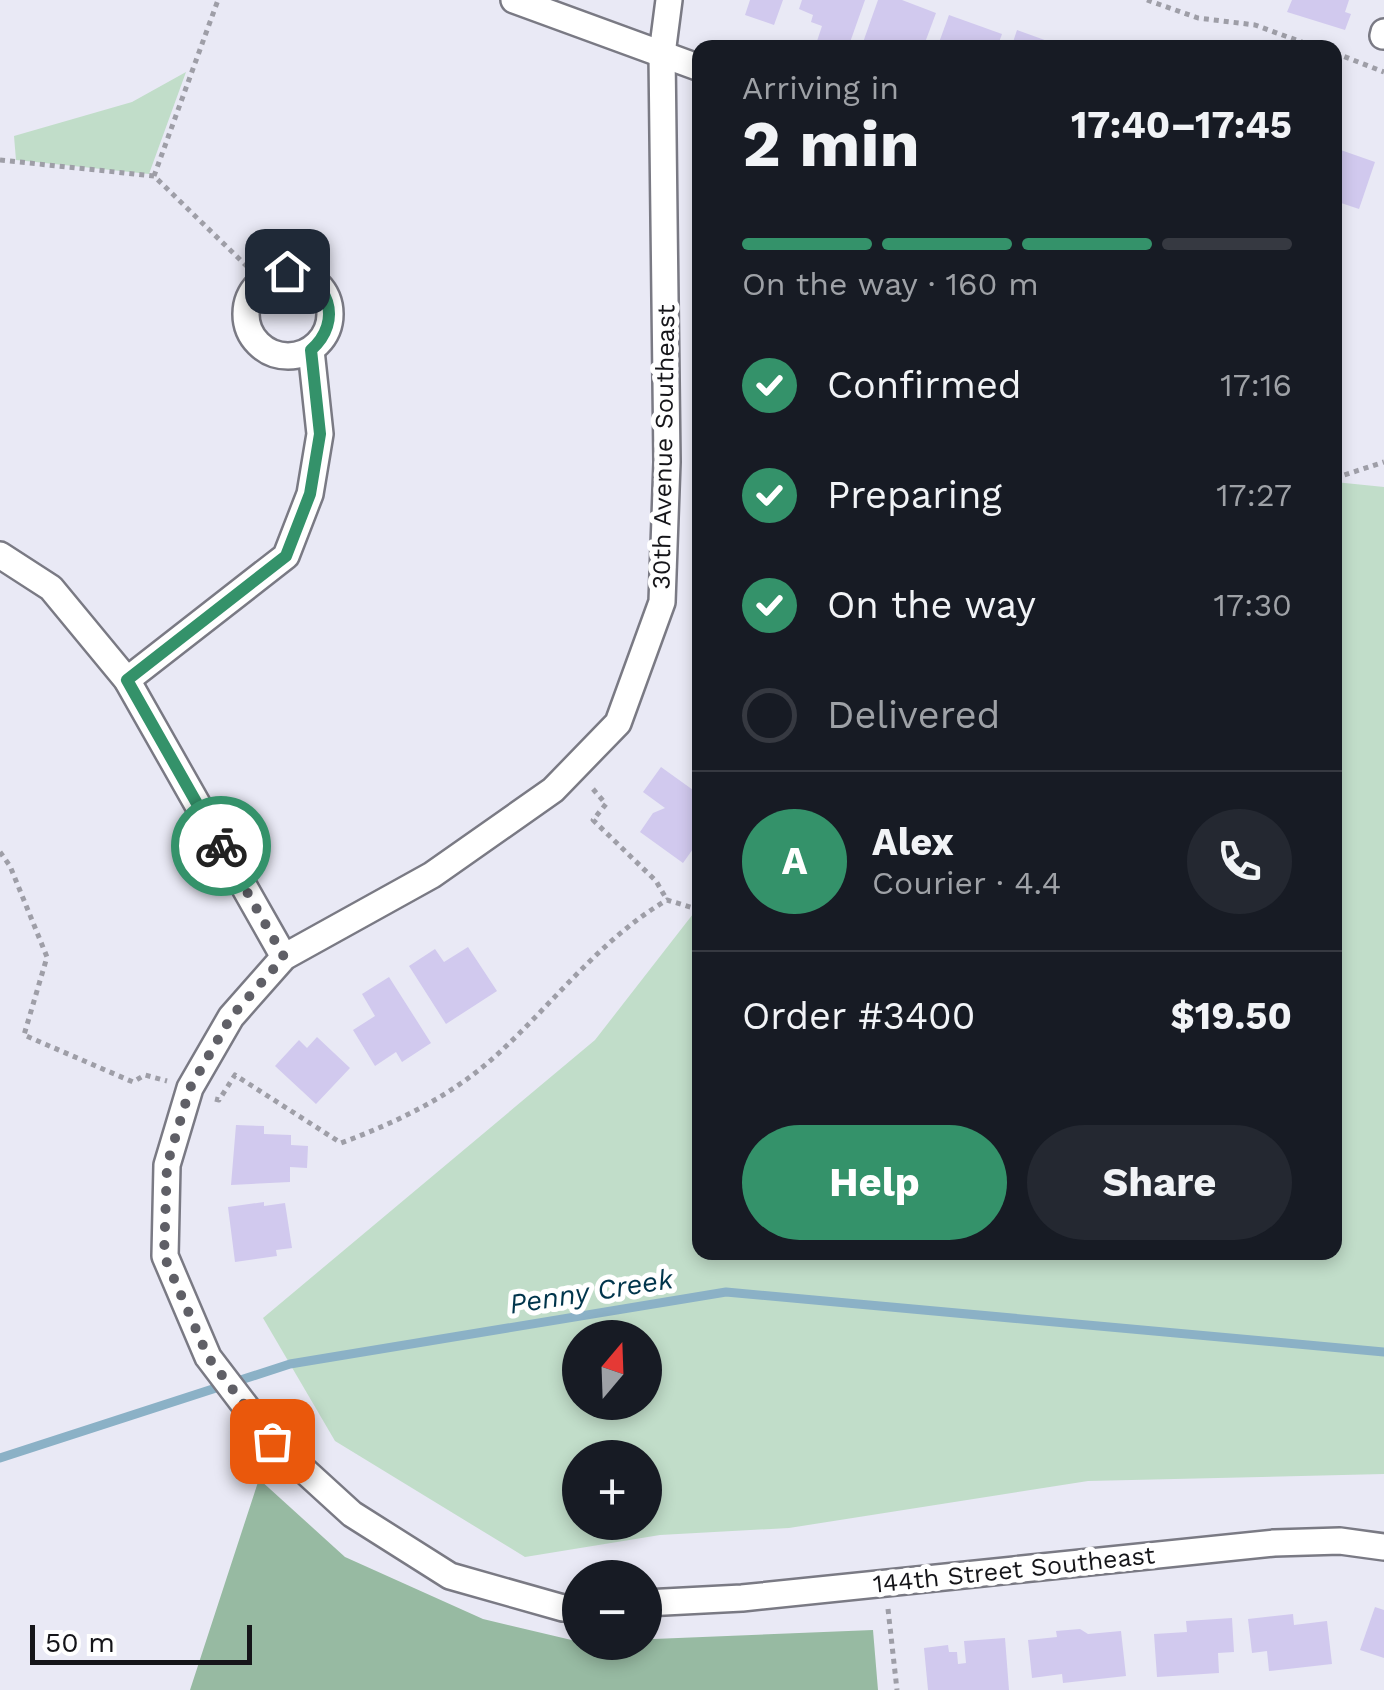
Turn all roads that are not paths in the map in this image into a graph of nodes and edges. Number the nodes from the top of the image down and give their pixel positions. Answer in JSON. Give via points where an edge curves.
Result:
{"nodes":[{"id":1,"x":514,"y":0,"type":"edge"},
{"id":2,"x":669,"y":0,"type":"edge"},
{"id":3,"x":662,"y":54,"type":"junction"},
{"id":4,"x":692,"y":65,"type":"edge"},
{"id":5,"x":311,"y":350,"type":"junction"},
{"id":6,"x":0,"y":556,"type":"edge"},
{"id":7,"x":127,"y":680,"type":"junction"},
{"id":8,"x":284,"y":957,"type":"junction"},
{"id":9,"x":1384,"y":1547,"type":"edge"},
{"id":10,"x":662,"y":1602,"type":"edge"},
{"id":11,"x":562,"y":1608,"type":"edge"}],
"edges":[{"from":1,"to":3,"type":"street"},
{"from":2,"to":3,"type":"street","name":"30th Avenue Southeast"},
{"from":3,"to":4,"type":"street"},
{"from":3,"to":8,"type":"street","name":"30th Avenue Southeast","via":[[662,602],[618,723],[553,790],[432,876]]},
{"from":5,"to":5,"type":"street","via":[[283,356],[257,344],[245,319],[261,280],[287,271],[322,289],[330,315]]},
{"from":5,"to":7,"type":"street","via":[[320,434],[310,494],[286,556]]},
{"from":6,"to":7,"type":"street","via":[[52,588]]},
{"from":7,"to":8,"type":"street"},
{"from":8,"to":11,"type":"street","via":[[231,1017],[190,1088],[167,1165],[164,1256],[208,1357],[272,1441],[352,1514],[450,1576]]},
{"from":9,"to":10,"type":"street","name":"144th Street Southeast","via":[[1274,1543]]}]}
